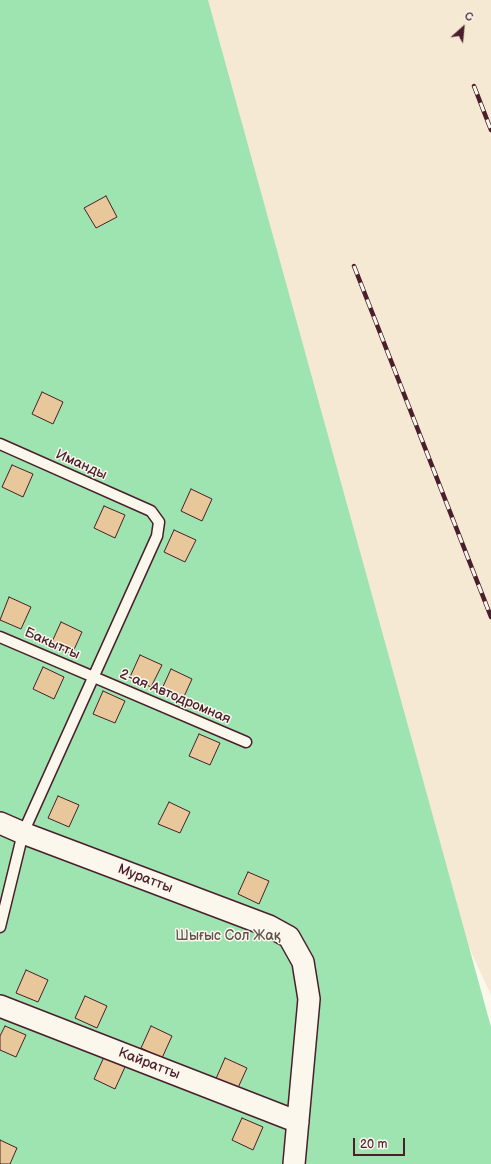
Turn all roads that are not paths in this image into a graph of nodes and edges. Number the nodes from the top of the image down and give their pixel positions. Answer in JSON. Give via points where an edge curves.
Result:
{"nodes":[{"id":1,"x":0,"y":444,"type":"edge"},
{"id":2,"x":0,"y":636,"type":"edge"},
{"id":3,"x":93,"y":677,"type":"junction"},
{"id":4,"x":246,"y":742,"type":"dead end"},
{"id":5,"x":0,"y":823,"type":"edge"},
{"id":6,"x":23,"y":833,"type":"junction"},
{"id":7,"x":0,"y":926,"type":"edge"},
{"id":8,"x":0,"y":1006,"type":"edge"},
{"id":9,"x":298,"y":1122,"type":"junction"},
{"id":10,"x":294,"y":1164,"type":"edge"}],
"edges":[{"from":1,"to":3,"type":"lane","name":"Иманды","via":[[151,511],[159,522],[157,536]]},
{"from":2,"to":3,"type":"lane","name":"Бакытты"},
{"from":3,"to":4,"type":"lane","name":"2-ая Автодромная"},
{"from":3,"to":6,"type":"lane"},
{"from":5,"to":6,"type":"street","name":"Муратты"},
{"from":6,"to":7,"type":"lane"},
{"from":6,"to":9,"type":"street","name":"Муратты","via":[[289,936],[302,962],[309,999]]},
{"from":8,"to":9,"type":"street","name":"Кайратты"},
{"from":9,"to":10,"type":"street"}]}
